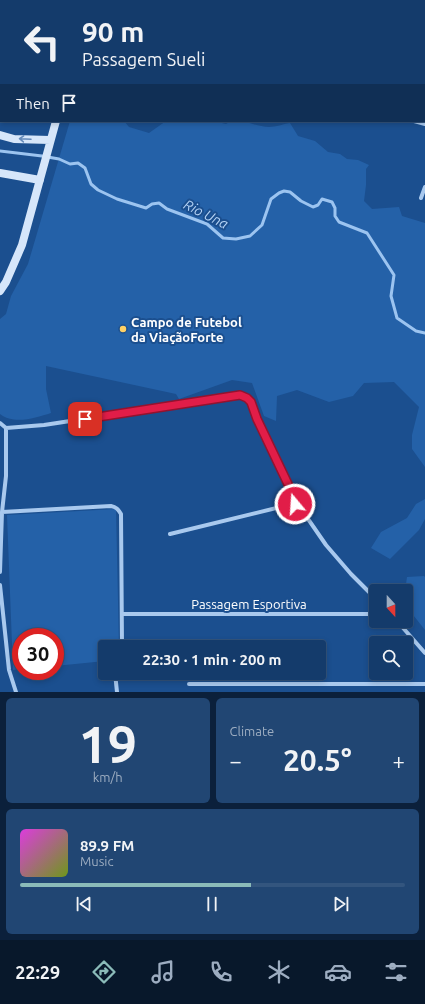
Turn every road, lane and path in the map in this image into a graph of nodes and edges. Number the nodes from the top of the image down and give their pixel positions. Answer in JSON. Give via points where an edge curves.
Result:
{"nodes":[{"id":1,"x":56,"y":122,"type":"edge"},
{"id":2,"x":0,"y":135,"type":"edge"},
{"id":3,"x":50,"y":144,"type":"junction"},
{"id":4,"x":0,"y":173,"type":"edge"},
{"id":5,"x":41,"y":177,"type":"junction"},
{"id":6,"x":425,"y":187,"type":"edge"},
{"id":7,"x":421,"y":198,"type":"dead end"},
{"id":8,"x":0,"y":291,"type":"edge"},
{"id":9,"x":0,"y":422,"type":"edge"},
{"id":10,"x":6,"y":428,"type":"junction"},
{"id":11,"x":297,"y":503,"type":"junction"},
{"id":12,"x":2,"y":512,"type":"junction"},
{"id":13,"x":170,"y":534,"type":"dead end"},
{"id":14,"x":0,"y":572,"type":"edge"},
{"id":15,"x":0,"y":585,"type":"edge"},
{"id":16,"x":369,"y":592,"type":"edge"},
{"id":17,"x":122,"y":614,"type":"junction"},
{"id":18,"x":369,"y":614,"type":"edge"},
{"id":19,"x":403,"y":628,"type":"edge"},
{"id":20,"x":122,"y":640,"type":"edge"},
{"id":21,"x":425,"y":652,"type":"edge"},
{"id":22,"x":116,"y":680,"type":"edge"},
{"id":23,"x":189,"y":684,"type":"dead end"},
{"id":24,"x":425,"y":684,"type":"edge"},
{"id":25,"x":16,"y":692,"type":"edge"},
{"id":26,"x":117,"y":692,"type":"edge"}],
"edges":[{"from":1,"to":3,"type":"main road"},
{"from":3,"to":2,"type":"main road","one_way":true},
{"from":3,"to":5,"type":"main road"},
{"from":4,"to":5,"type":"main road"},
{"from":5,"to":8,"type":"main road","via":[[22,245]]},
{"from":6,"to":7,"type":"street"},
{"from":9,"to":10,"type":"street"},
{"from":10,"to":11,"type":"street","via":[[44,425],[240,395],[251,402]]},
{"from":10,"to":12,"type":"street","via":[[6,476]]},
{"from":11,"to":13,"type":"street"},
{"from":11,"to":16,"type":"street","via":[[326,545]]},
{"from":12,"to":14,"type":"street"},
{"from":12,"to":17,"type":"street","via":[[116,507],[121,514]]},
{"from":15,"to":25,"type":"street","via":[[9,670]]},
{"from":17,"to":18,"type":"street","name":"Passagem Esportiva"},
{"from":17,"to":20,"type":"street"},
{"from":19,"to":21,"type":"street"},
{"from":22,"to":26,"type":"street"},
{"from":23,"to":24,"type":"street"}]}
